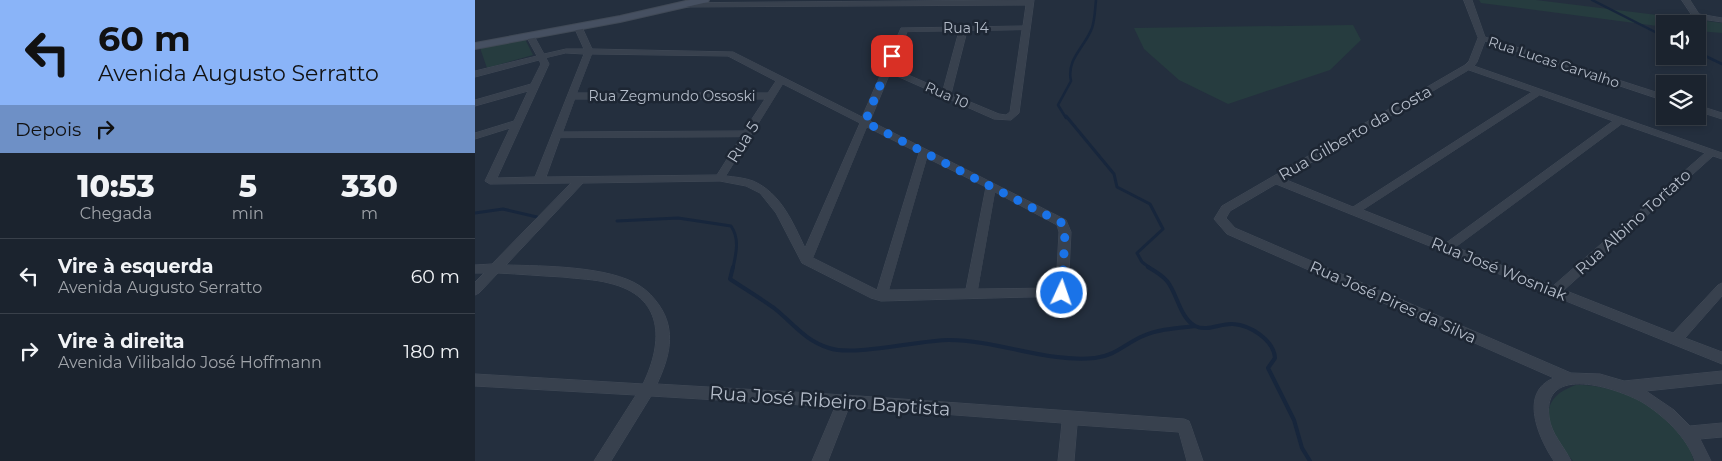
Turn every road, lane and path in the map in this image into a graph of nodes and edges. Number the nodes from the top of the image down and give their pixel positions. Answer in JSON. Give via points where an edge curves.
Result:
{"nodes":[{"id":1,"x":704,"y":0,"type":"edge"},
{"id":2,"x":1468,"y":0,"type":"edge"},
{"id":3,"x":1686,"y":0,"type":"edge"},
{"id":4,"x":910,"y":2,"type":"edge"},
{"id":5,"x":1029,"y":2,"type":"edge"},
{"id":6,"x":720,"y":3,"type":"edge"},
{"id":7,"x":681,"y":5,"type":"junction"},
{"id":8,"x":1722,"y":20,"type":"edge"},
{"id":9,"x":578,"y":27,"type":"junction"},
{"id":10,"x":964,"y":28,"type":"junction"},
{"id":11,"x":1026,"y":28,"type":"junction"},
{"id":12,"x":530,"y":36,"type":"junction"},
{"id":13,"x":1482,"y":38,"type":"junction"},
{"id":14,"x":475,"y":46,"type":"edge"},
{"id":15,"x":589,"y":51,"type":"junction"},
{"id":16,"x":541,"y":56,"type":"junction"},
{"id":17,"x":1468,"y":67,"type":"junction"},
{"id":18,"x":887,"y":69,"type":"junction"},
{"id":19,"x":475,"y":74,"type":"edge"},
{"id":20,"x":781,"y":80,"type":"junction"},
{"id":21,"x":535,"y":86,"type":"junction"},
{"id":22,"x":1539,"y":92,"type":"junction"},
{"id":23,"x":946,"y":95,"type":"junction"},
{"id":24,"x":1656,"y":95,"type":"edge"},
{"id":25,"x":571,"y":96,"type":"junction"},
{"id":26,"x":772,"y":96,"type":"junction"},
{"id":27,"x":475,"y":103,"type":"edge"},
{"id":28,"x":1706,"y":111,"type":"edge"},
{"id":29,"x":1722,"y":116,"type":"edge"},
{"id":30,"x":1621,"y":120,"type":"junction"},
{"id":31,"x":865,"y":122,"type":"junction"},
{"id":32,"x":517,"y":123,"type":"junction"},
{"id":33,"x":748,"y":134,"type":"junction"},
{"id":34,"x":557,"y":135,"type":"junction"},
{"id":35,"x":475,"y":136,"type":"edge"},
{"id":36,"x":924,"y":152,"type":"junction"},
{"id":37,"x":1717,"y":154,"type":"edge"},
{"id":38,"x":720,"y":178,"type":"junction"},
{"id":39,"x":580,"y":180,"type":"junction"},
{"id":40,"x":1275,"y":180,"type":"junction"},
{"id":41,"x":539,"y":181,"type":"junction"},
{"id":42,"x":991,"y":186,"type":"junction"},
{"id":43,"x":1354,"y":211,"type":"junction"},
{"id":44,"x":1220,"y":219,"type":"joint"},
{"id":45,"x":1447,"y":248,"type":"junction"},
{"id":46,"x":806,"y":260,"type":"junction"},
{"id":47,"x":496,"y":268,"type":"junction"},
{"id":48,"x":475,"y":269,"type":"edge"},
{"id":49,"x":1722,"y":288,"type":"edge"},
{"id":50,"x":475,"y":290,"type":"edge"},
{"id":51,"x":1555,"y":291,"type":"junction"},
{"id":52,"x":971,"y":294,"type":"junction"},
{"id":53,"x":881,"y":296,"type":"junction"},
{"id":54,"x":1676,"y":339,"type":"junction"},
{"id":55,"x":1722,"y":358,"type":"edge"},
{"id":56,"x":1722,"y":378,"type":"edge"},
{"id":57,"x":1571,"y":379,"type":"junction"},
{"id":58,"x":475,"y":380,"type":"edge"},
{"id":59,"x":1624,"y":387,"type":"junction"},
{"id":60,"x":647,"y":389,"type":"junction"},
{"id":61,"x":845,"y":401,"type":"junction"},
{"id":62,"x":1070,"y":419,"type":"junction"},
{"id":63,"x":1722,"y":430,"type":"edge"},
{"id":64,"x":1688,"y":433,"type":"junction"},
{"id":65,"x":602,"y":461,"type":"edge"},
{"id":66,"x":821,"y":461,"type":"edge"},
{"id":67,"x":1066,"y":461,"type":"edge"},
{"id":68,"x":1195,"y":461,"type":"edge"},
{"id":69,"x":1562,"y":461,"type":"edge"},
{"id":70,"x":1703,"y":461,"type":"edge"}],
"edges":[{"from":1,"to":7,"type":"main road"},
{"from":2,"to":13,"type":"street","name":"Rua Lucas Carvalho"},
{"from":3,"to":8,"type":"street","via":[[1700,17]]},
{"from":4,"to":5,"type":"street"},
{"from":4,"to":6,"type":"street"},
{"from":5,"to":11,"type":"street"},
{"from":6,"to":7,"type":"street"},
{"from":7,"to":9,"type":"main road"},
{"from":9,"to":12,"type":"main road"},
{"from":9,"to":15,"type":"street"},
{"from":10,"to":11,"type":"street","name":"Rua 14"},
{"from":10,"to":18,"type":"street","name":"Rua 14","via":[[906,29]]},
{"from":10,"to":23,"type":"street"},
{"from":11,"to":23,"type":"street","name":"Rua 10","via":[[1014,113],[1009,118],[997,117]]},
{"from":12,"to":14,"type":"main road"},
{"from":12,"to":16,"type":"street"},
{"from":13,"to":17,"type":"street"},
{"from":13,"to":24,"type":"street","name":"Rua Lucas Carvalho"},
{"from":15,"to":16,"type":"street","via":[[560,51]]},
{"from":15,"to":20,"type":"street","via":[[730,54]]},
{"from":15,"to":25,"type":"street"},
{"from":16,"to":19,"type":"street"},
{"from":16,"to":21,"type":"street","via":[[545,64]]},
{"from":17,"to":22,"type":"street"},
{"from":17,"to":40,"type":"street","name":"Rua Gilberto da Costa"},
{"from":18,"to":23,"type":"street","name":"Rua 10"},
{"from":18,"to":31,"type":"street"},
{"from":20,"to":26,"type":"street","name":"Rua 5"},
{"from":20,"to":31,"type":"street"},
{"from":21,"to":27,"type":"street"},
{"from":21,"to":32,"type":"street"},
{"from":22,"to":30,"type":"street"},
{"from":22,"to":43,"type":"street"},
{"from":25,"to":26,"type":"street","name":"Rua Zegmundo Ossoski"},
{"from":25,"to":34,"type":"street"},
{"from":26,"to":33,"type":"street","name":"Rua 5"},
{"from":28,"to":29,"type":"street"},
{"from":30,"to":37,"type":"street"},
{"from":30,"to":45,"type":"street"},
{"from":31,"to":36,"type":"street"},
{"from":31,"to":46,"type":"street"},
{"from":32,"to":35,"type":"street"},
{"from":32,"to":41,"type":"street","via":[[490,181]]},
{"from":33,"to":34,"type":"street"},
{"from":33,"to":38,"type":"street","name":"Rua 5"},
{"from":34,"to":41,"type":"street"},
{"from":36,"to":42,"type":"street"},
{"from":36,"to":53,"type":"street"},
{"from":37,"to":51,"type":"street","name":"Rua Albino Tortato"},
{"from":38,"to":39,"type":"street"},
{"from":38,"to":46,"type":"street","via":[[749,183],[770,196],[781,210]]},
{"from":39,"to":41,"type":"street"},
{"from":39,"to":47,"type":"street"},
{"from":40,"to":43,"type":"street","name":"Rua José Wosniak"},
{"from":40,"to":44,"type":"street","name":"Rua Gilberto da Costa","via":[[1226,209]]},
{"from":42,"to":52,"type":"street"},
{"from":42,"to":52,"type":"street","via":[[1062,223],[1065,232],[1062,293]]},
{"from":43,"to":45,"type":"street","name":"Rua José Wosniak"},
{"from":44,"to":57,"type":"street","name":"Rua José Pires da Silva","via":[[1231,231]]},
{"from":45,"to":51,"type":"street","name":"Rua José Wosniak"},
{"from":46,"to":53,"type":"street"},
{"from":47,"to":48,"type":"street"},
{"from":47,"to":50,"type":"street"},
{"from":47,"to":60,"type":"street","via":[[610,278],[639,290],[655,310],[664,330],[661,354]]},
{"from":49,"to":54,"type":"street"},
{"from":51,"to":54,"type":"street","name":"Rua José Wosniak"},
{"from":52,"to":53,"type":"street"},
{"from":54,"to":55,"type":"street","name":"Rua José Wosniak"},
{"from":56,"to":59,"type":"street"},
{"from":57,"to":59,"type":"street","via":[[1605,381]]},
{"from":57,"to":69,"type":"street","via":[[1555,384],[1539,407],[1548,441]]},
{"from":58,"to":60,"type":"street","name":"Rua José Ribeiro Baptista"},
{"from":59,"to":64,"type":"street","via":[[1669,414]]},
{"from":60,"to":61,"type":"street","name":"Rua José Ribeiro Baptista"},
{"from":60,"to":65,"type":"street"},
{"from":61,"to":62,"type":"street","name":"Rua José Ribeiro Baptista"},
{"from":61,"to":66,"type":"street"},
{"from":62,"to":67,"type":"street"},
{"from":62,"to":68,"type":"street","name":"Rua José Ribeiro Baptista","via":[[1184,426]]},
{"from":63,"to":64,"type":"street"},
{"from":64,"to":70,"type":"street"}]}
